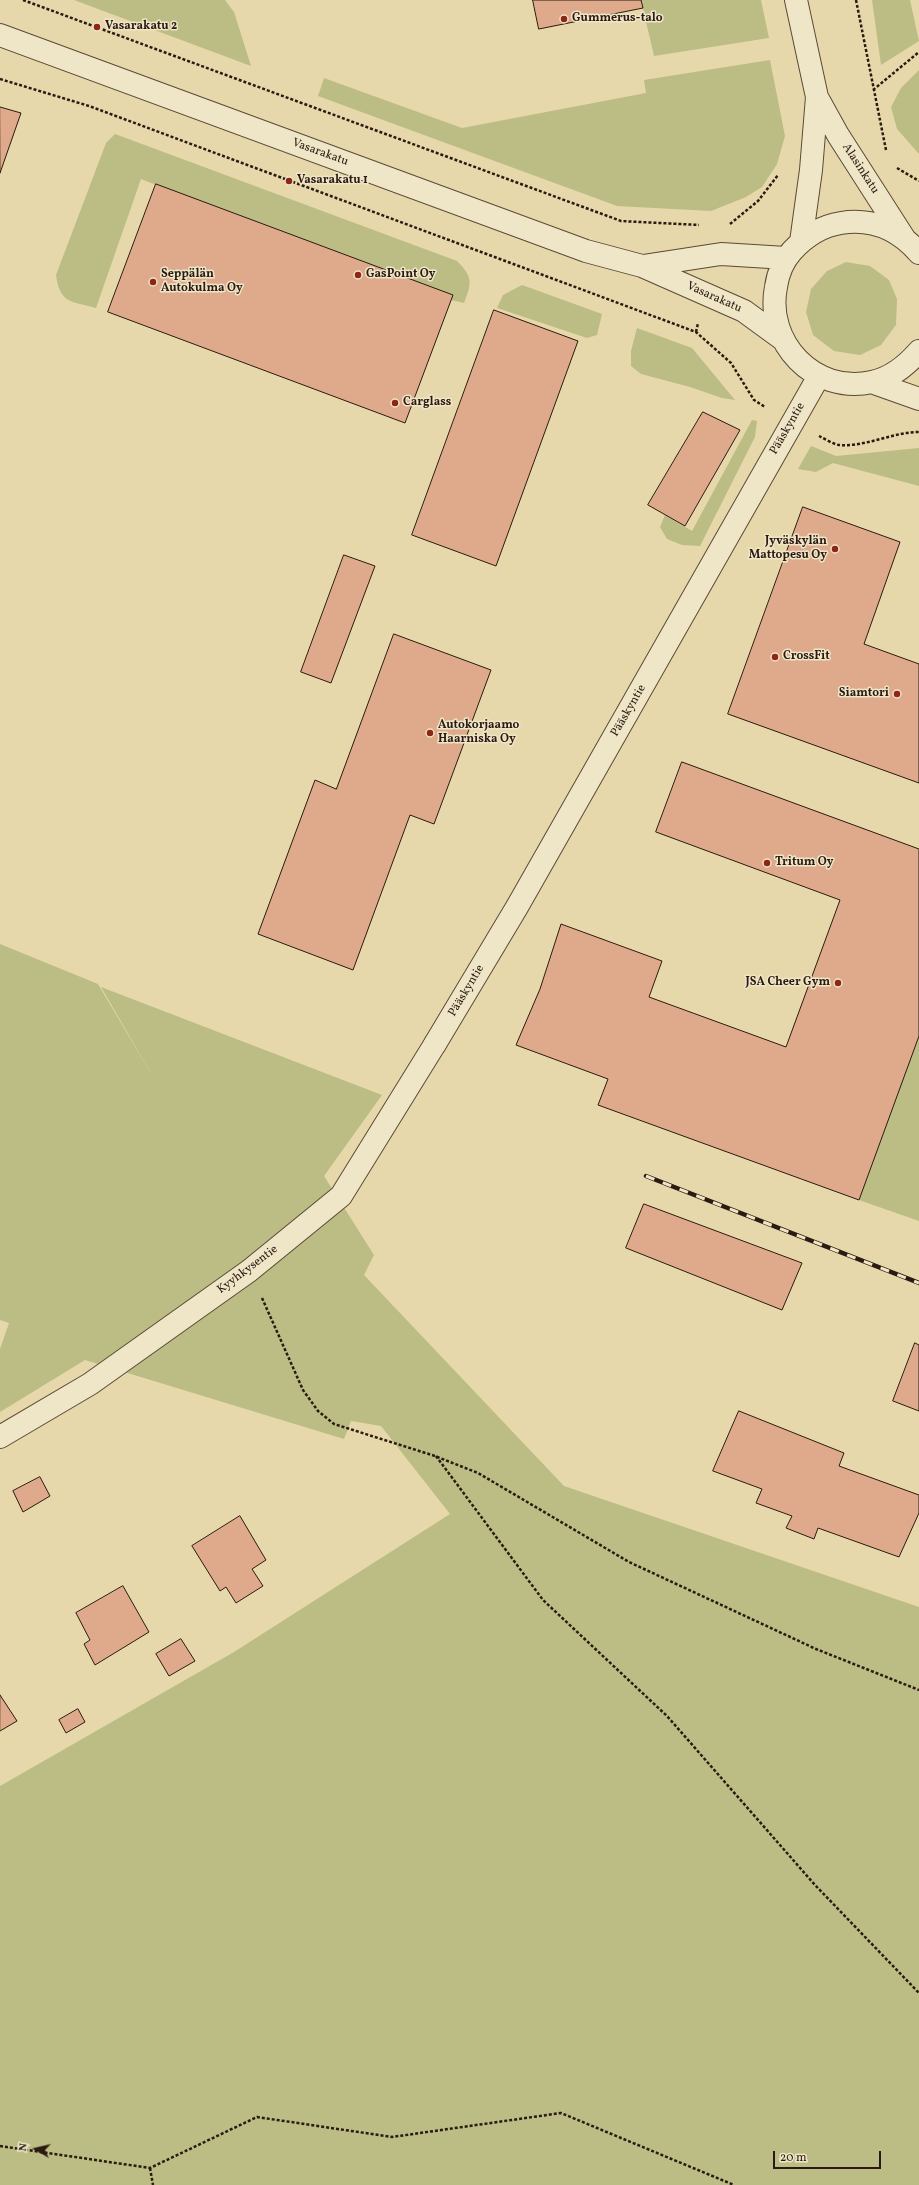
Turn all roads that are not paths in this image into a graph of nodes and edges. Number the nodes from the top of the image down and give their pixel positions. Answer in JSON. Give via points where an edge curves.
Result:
{"nodes":[{"id":1,"x":796,"y":0,"type":"edge"},
{"id":2,"x":0,"y":35,"type":"edge"},
{"id":3,"x":817,"y":97,"type":"junction"},
{"id":4,"x":801,"y":242,"type":"junction"},
{"id":5,"x":912,"y":246,"type":"edge"},
{"id":6,"x":786,"y":258,"type":"junction"},
{"id":7,"x":642,"y":266,"type":"junction"},
{"id":8,"x":781,"y":338,"type":"junction"},
{"id":9,"x":919,"y":351,"type":"edge"},
{"id":10,"x":819,"y":376,"type":"junction"},
{"id":11,"x":871,"y":382,"type":"junction"},
{"id":12,"x":919,"y":398,"type":"edge"},
{"id":13,"x":435,"y":1044,"type":"joint"},
{"id":14,"x":0,"y":1437,"type":"edge"}],
"edges":[{"from":1,"to":3,"type":"street","name":"Alasinkatu"},
{"from":2,"to":7,"type":"street","name":"Vasarakatu","via":[[586,251]]},
{"from":3,"to":4,"type":"street","name":"Alasinkatu","via":[[812,170]]},
{"from":3,"to":5,"type":"street","name":"Alasinkatu","via":[[838,135]]},
{"from":4,"to":5,"type":"street","via":[[816,231],[852,221],[888,229]]},
{"from":4,"to":6,"type":"street"},
{"from":6,"to":7,"type":"street","name":"Vasarakatu","via":[[721,254]]},
{"from":6,"to":8,"type":"street","via":[[778,277],[774,297],[774,318]]},
{"from":7,"to":8,"type":"street","name":"Vasarakatu","via":[[744,311]]},
{"from":8,"to":10,"type":"street","via":[[795,358]]},
{"from":9,"to":11,"type":"street","via":[[908,364],[890,376]]},
{"from":10,"to":11,"type":"street","via":[[844,384]]},
{"from":10,"to":13,"type":"street","name":"Pääskyntie","via":[[517,907]]},
{"from":11,"to":12,"type":"street"},
{"from":13,"to":14,"type":"street","name":"Kyyhkysentie","via":[[341,1196],[249,1271],[90,1384]]}]}
